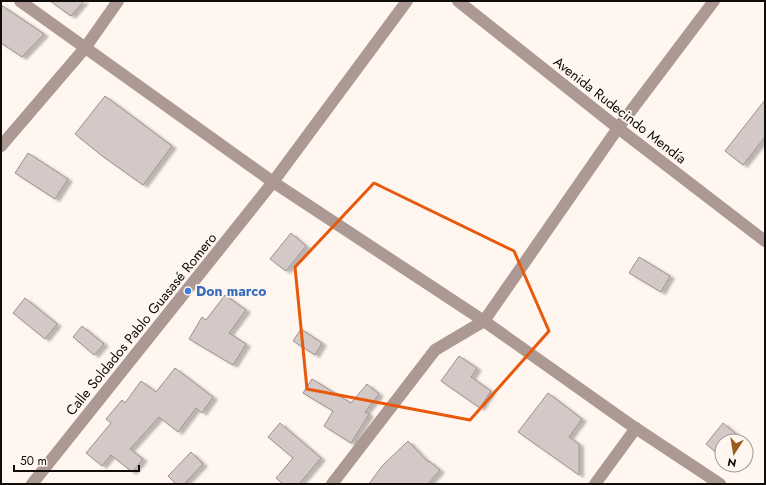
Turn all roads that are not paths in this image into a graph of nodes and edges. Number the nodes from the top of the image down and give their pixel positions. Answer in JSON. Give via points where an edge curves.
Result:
{"nodes":[{"id":1,"x":20,"y":1,"type":"edge"},
{"id":2,"x":118,"y":1,"type":"edge"},
{"id":3,"x":407,"y":1,"type":"edge"},
{"id":4,"x":458,"y":1,"type":"edge"},
{"id":5,"x":714,"y":1,"type":"edge"},
{"id":6,"x":85,"y":48,"type":"junction"},
{"id":7,"x":618,"y":128,"type":"junction"},
{"id":8,"x":1,"y":146,"type":"edge"},
{"id":9,"x":273,"y":182,"type":"junction"},
{"id":10,"x":765,"y":241,"type":"edge"},
{"id":11,"x":484,"y":322,"type":"junction"},
{"id":12,"x":636,"y":428,"type":"junction"},
{"id":13,"x":32,"y":484,"type":"edge"},
{"id":14,"x":332,"y":484,"type":"edge"},
{"id":15,"x":595,"y":484,"type":"edge"},
{"id":16,"x":720,"y":484,"type":"edge"}],
"edges":[{"from":1,"to":6,"type":"street"},
{"from":2,"to":6,"type":"street"},
{"from":3,"to":9,"type":"street","name":"Calle Soldados Pablo Guasasé Romero"},
{"from":4,"to":7,"type":"street","name":"Avenida Rudecindo Mendía"},
{"from":5,"to":7,"type":"street"},
{"from":6,"to":8,"type":"street"},
{"from":6,"to":9,"type":"street"},
{"from":7,"to":10,"type":"street","name":"Avenida Rudecindo Mendía"},
{"from":7,"to":11,"type":"street"},
{"from":9,"to":11,"type":"street"},
{"from":9,"to":13,"type":"street","name":"Calle Soldados Pablo Guasasé Romero"},
{"from":11,"to":12,"type":"street"},
{"from":11,"to":14,"type":"street","via":[[435,350]]},
{"from":12,"to":15,"type":"street"},
{"from":12,"to":16,"type":"street"}]}
